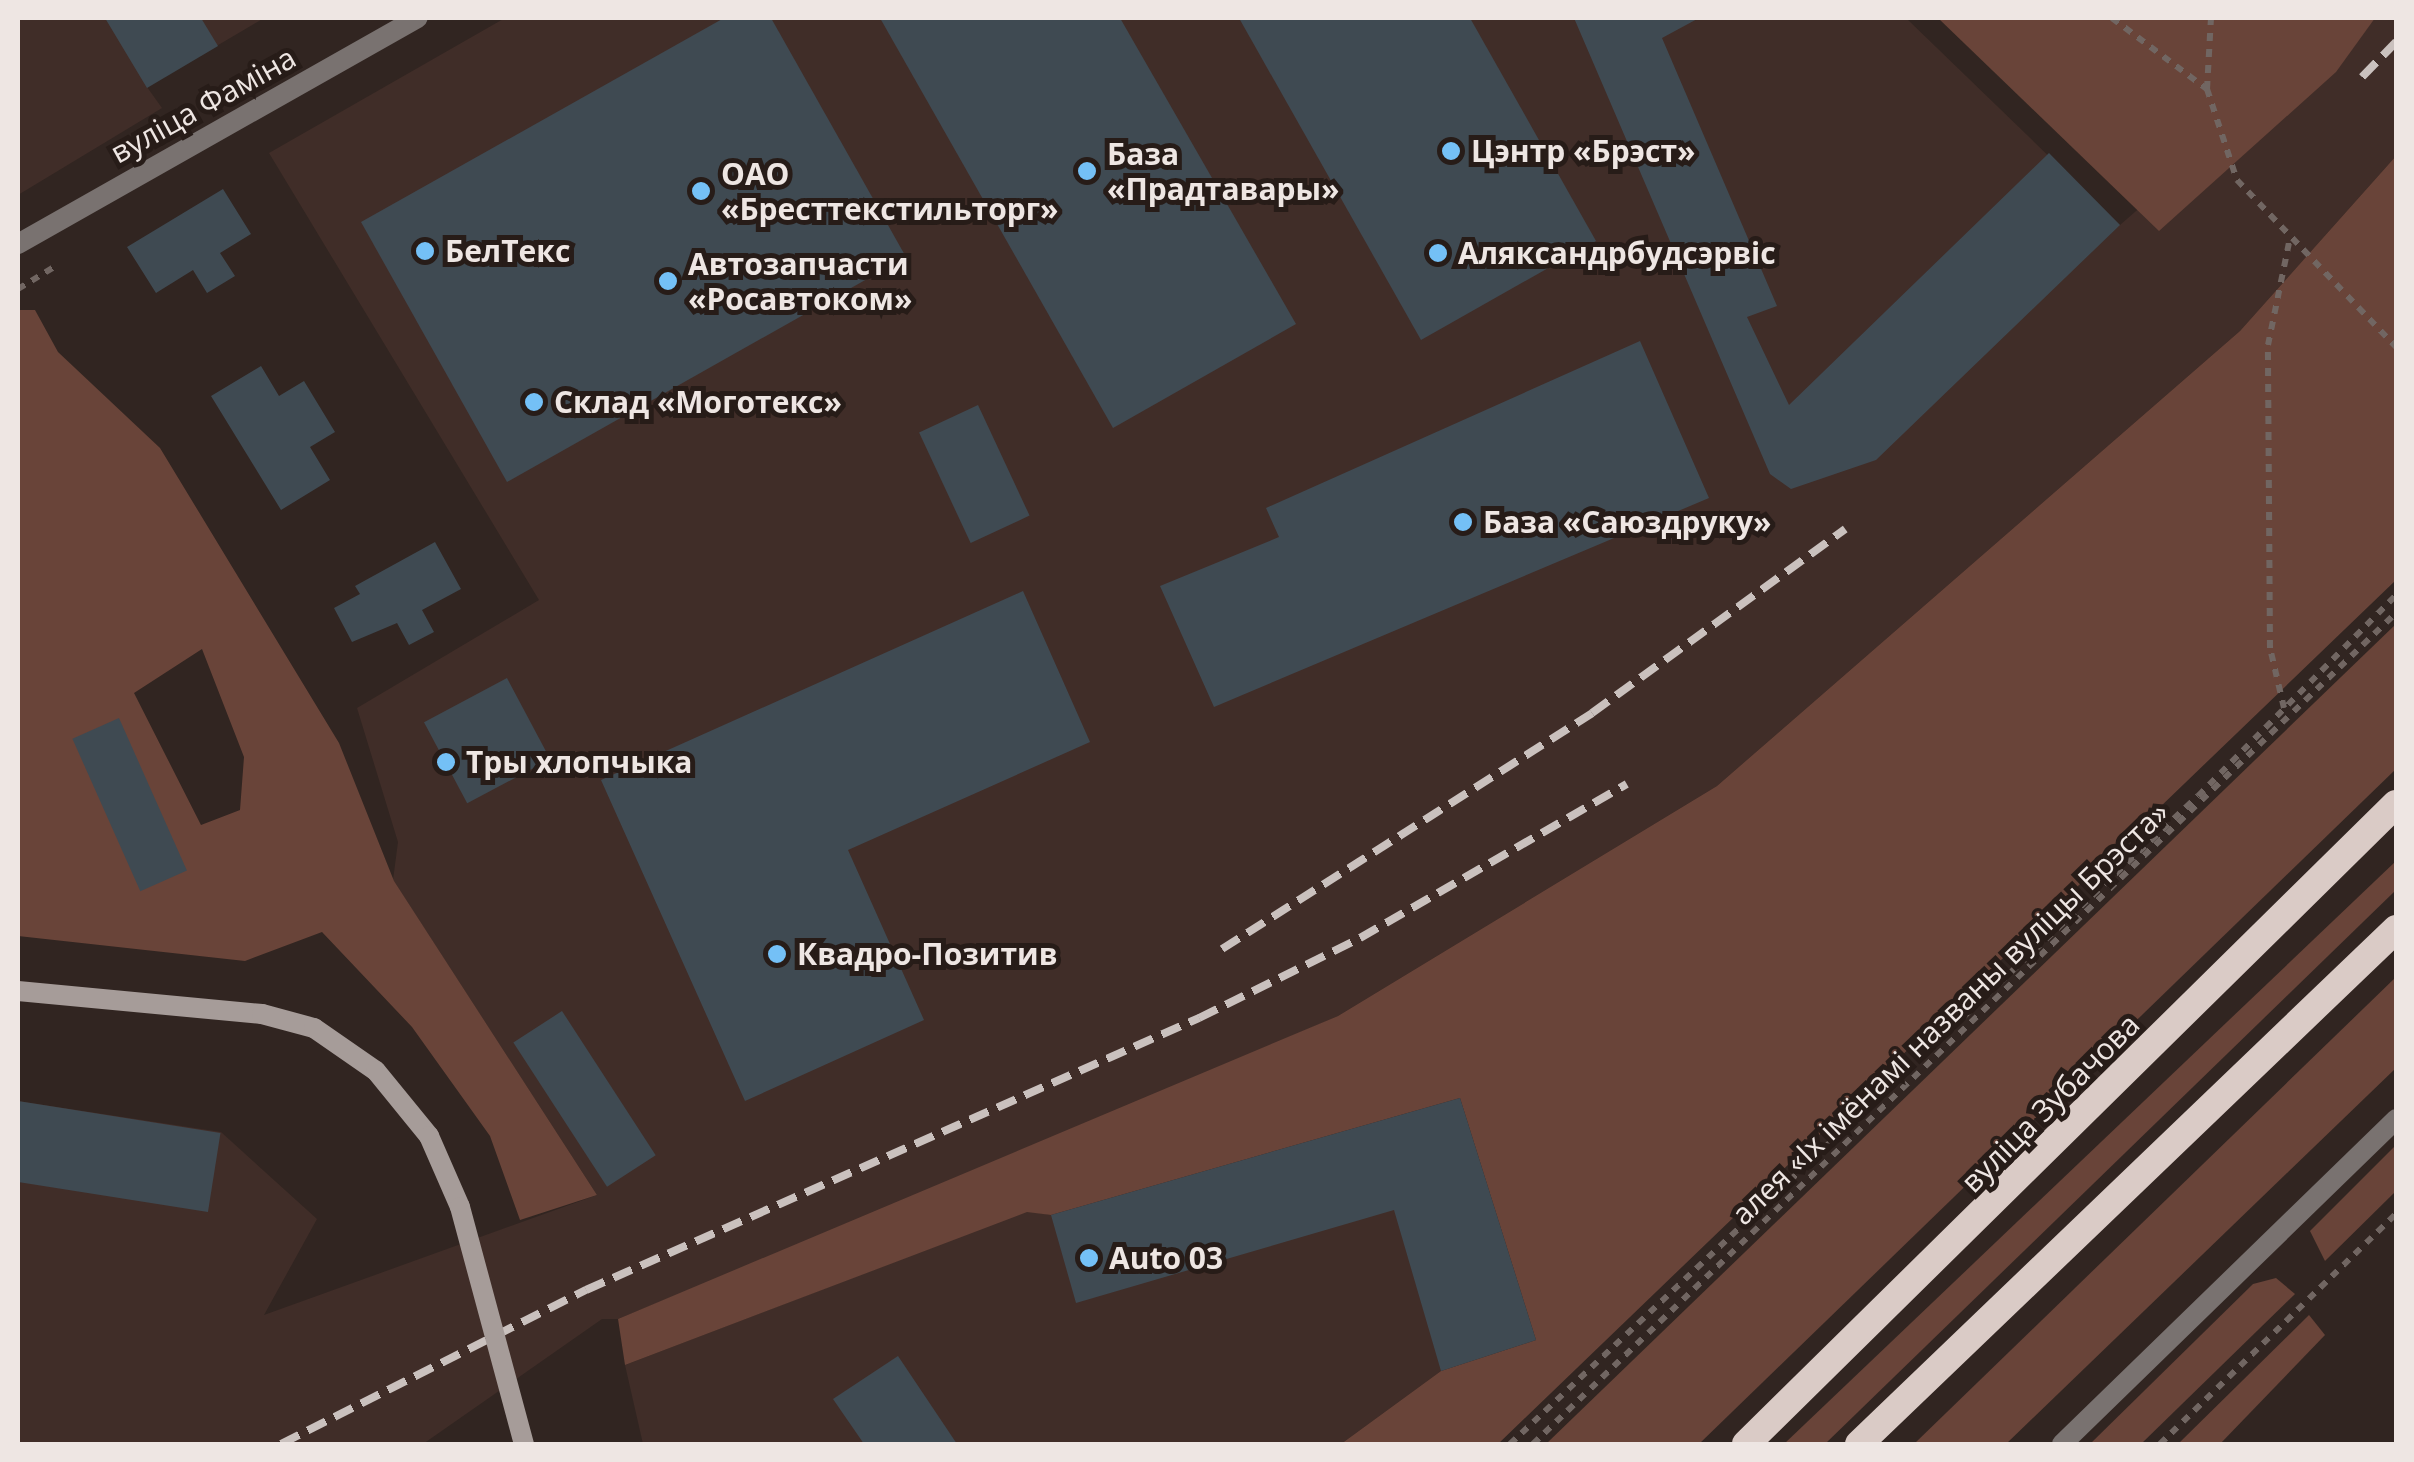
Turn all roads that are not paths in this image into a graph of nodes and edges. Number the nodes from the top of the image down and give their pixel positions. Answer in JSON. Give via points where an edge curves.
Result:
{"nodes":[{"id":1,"x":416,"y":18,"type":"edge"},
{"id":2,"x":18,"y":244,"type":"edge"},
{"id":3,"x":2396,"y":804,"type":"edge"},
{"id":4,"x":2396,"y":929,"type":"edge"},
{"id":5,"x":18,"y":991,"type":"edge"},
{"id":6,"x":2396,"y":1118,"type":"edge"},
{"id":7,"x":524,"y":1444,"type":"edge"},
{"id":8,"x":1746,"y":1444,"type":"edge"},
{"id":9,"x":1859,"y":1444,"type":"edge"},
{"id":10,"x":2062,"y":1444,"type":"edge"}],
"edges":[{"from":1,"to":2,"type":"street","name":"вуліца Фаміна"},
{"from":3,"to":8,"type":"highway","name":"вуліца Зубачова"},
{"from":4,"to":9,"type":"highway"},
{"from":5,"to":7,"type":"main road","bridge":true,"via":[[262,1014],[314,1028],[376,1071],[428,1136],[460,1207]]},
{"from":6,"to":10,"type":"street"}]}
